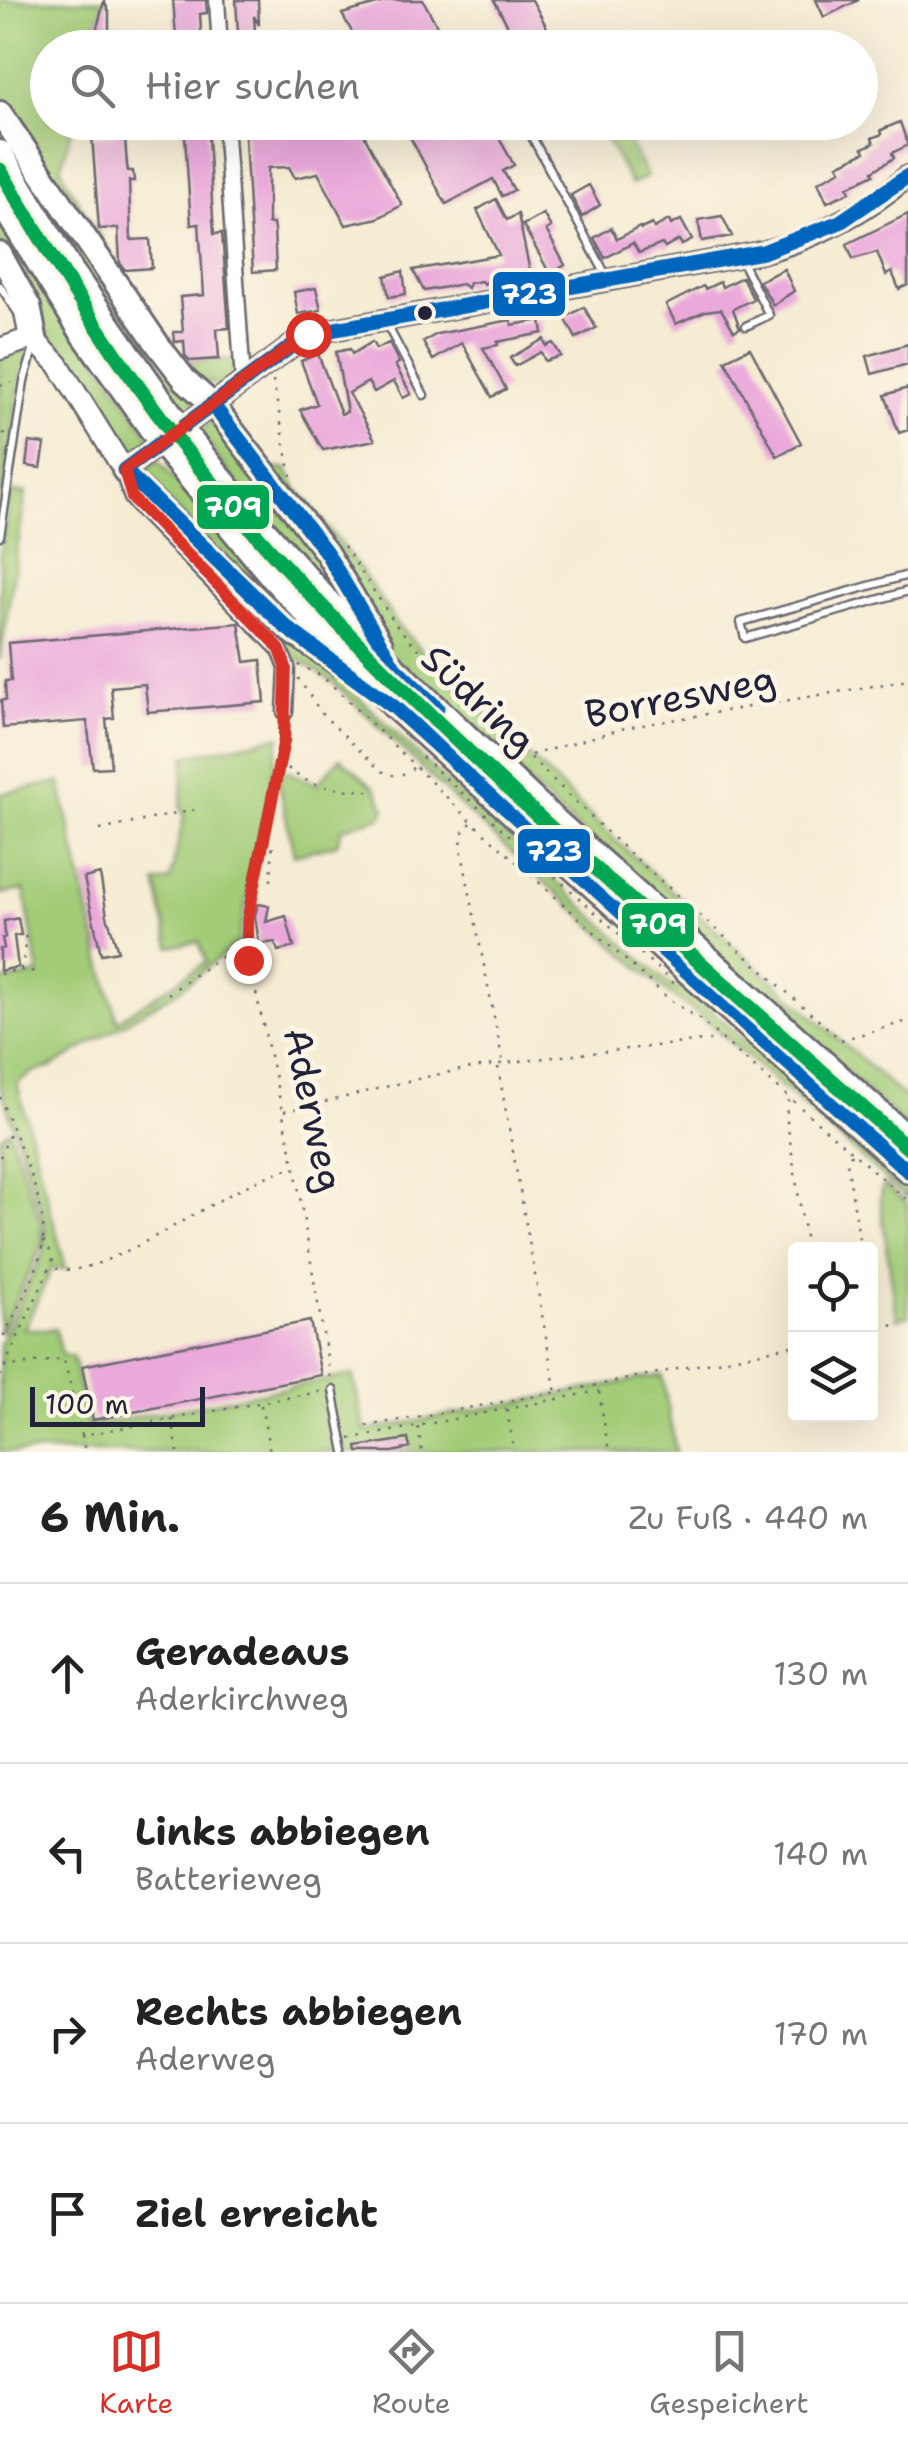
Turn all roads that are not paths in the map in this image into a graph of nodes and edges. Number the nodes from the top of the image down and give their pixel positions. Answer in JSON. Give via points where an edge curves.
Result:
{"nodes":[{"id":1,"x":217,"y":0,"type":"edge"},
{"id":2,"x":219,"y":30,"type":"edge"},
{"id":3,"x":0,"y":113,"type":"edge"},
{"id":4,"x":226,"y":140,"type":"edge"},
{"id":5,"x":534,"y":140,"type":"edge"},
{"id":6,"x":0,"y":152,"type":"edge"},
{"id":7,"x":908,"y":176,"type":"edge"},
{"id":8,"x":0,"y":202,"type":"edge"},
{"id":9,"x":0,"y":254,"type":"edge"},
{"id":10,"x":739,"y":256,"type":"junction"},
{"id":11,"x":608,"y":281,"type":"junction"},
{"id":12,"x":0,"y":286,"type":"edge"},
{"id":13,"x":385,"y":320,"type":"junction"},
{"id":14,"x":746,"y":326,"type":"dead end"},
{"id":15,"x":29,"y":341,"type":"junction"},
{"id":16,"x":0,"y":349,"type":"edge"},
{"id":17,"x":243,"y":381,"type":"junction"},
{"id":18,"x":424,"y":395,"type":"dead end"},
{"id":19,"x":212,"y":404,"type":"junction"},
{"id":20,"x":124,"y":470,"type":"junction"},
{"id":21,"x":0,"y":536,"type":"edge"},
{"id":22,"x":908,"y":575,"type":"edge"},
{"id":23,"x":908,"y":591,"type":"edge"},
{"id":24,"x":395,"y":668,"type":"junction"},
{"id":25,"x":394,"y":708,"type":"junction"},
{"id":26,"x":286,"y":712,"type":"joint"},
{"id":27,"x":246,"y":940,"type":"road end"},
{"id":28,"x":908,"y":1138,"type":"edge"},
{"id":29,"x":908,"y":1171,"type":"edge"},
{"id":30,"x":333,"y":1390,"type":"road end"},
{"id":31,"x":345,"y":1452,"type":"edge"}],
"edges":[{"from":1,"to":2,"type":"street"},
{"from":3,"to":19,"type":"main road","via":[[158,345]]},
{"from":4,"to":17,"type":"street"},
{"from":5,"to":11,"type":"lane"},
{"from":6,"to":24,"type":"main road","name":"Südring","via":[[72,272],[181,427],[293,564]]},
{"from":7,"to":10,"type":"street","via":[[831,228]]},
{"from":8,"to":25,"type":"main road","name":"Südring","via":[[160,442],[274,580]]},
{"from":9,"to":15,"type":"main road","via":[[29,307],[36,328]]},
{"from":10,"to":11,"type":"street"},
{"from":10,"to":14,"type":"lane","via":[[768,315]]},
{"from":11,"to":13,"type":"street"},
{"from":12,"to":15,"type":"lane"},
{"from":13,"to":17,"type":"street","via":[[308,334]]},
{"from":13,"to":18,"type":"lane"},
{"from":15,"to":16,"type":"street"},
{"from":15,"to":20,"type":"street","via":[[58,364]]},
{"from":15,"to":21,"type":"lane"},
{"from":17,"to":19,"type":"street"},
{"from":19,"to":20,"type":"street"},
{"from":19,"to":24,"type":"main road","via":[[326,552]]},
{"from":20,"to":25,"type":"main road","via":[[287,628]]},
{"from":20,"to":26,"type":"street","via":[[132,498],[280,650]]},
{"from":22,"to":23,"type":"lane","via":[[740,622],[744,638]]},
{"from":24,"to":28,"type":"main road","name":"Südring"},
{"from":25,"to":29,"type":"main road","name":"Südring"},
{"from":26,"to":27,"type":"lane"},
{"from":30,"to":31,"type":"lane"}]}
